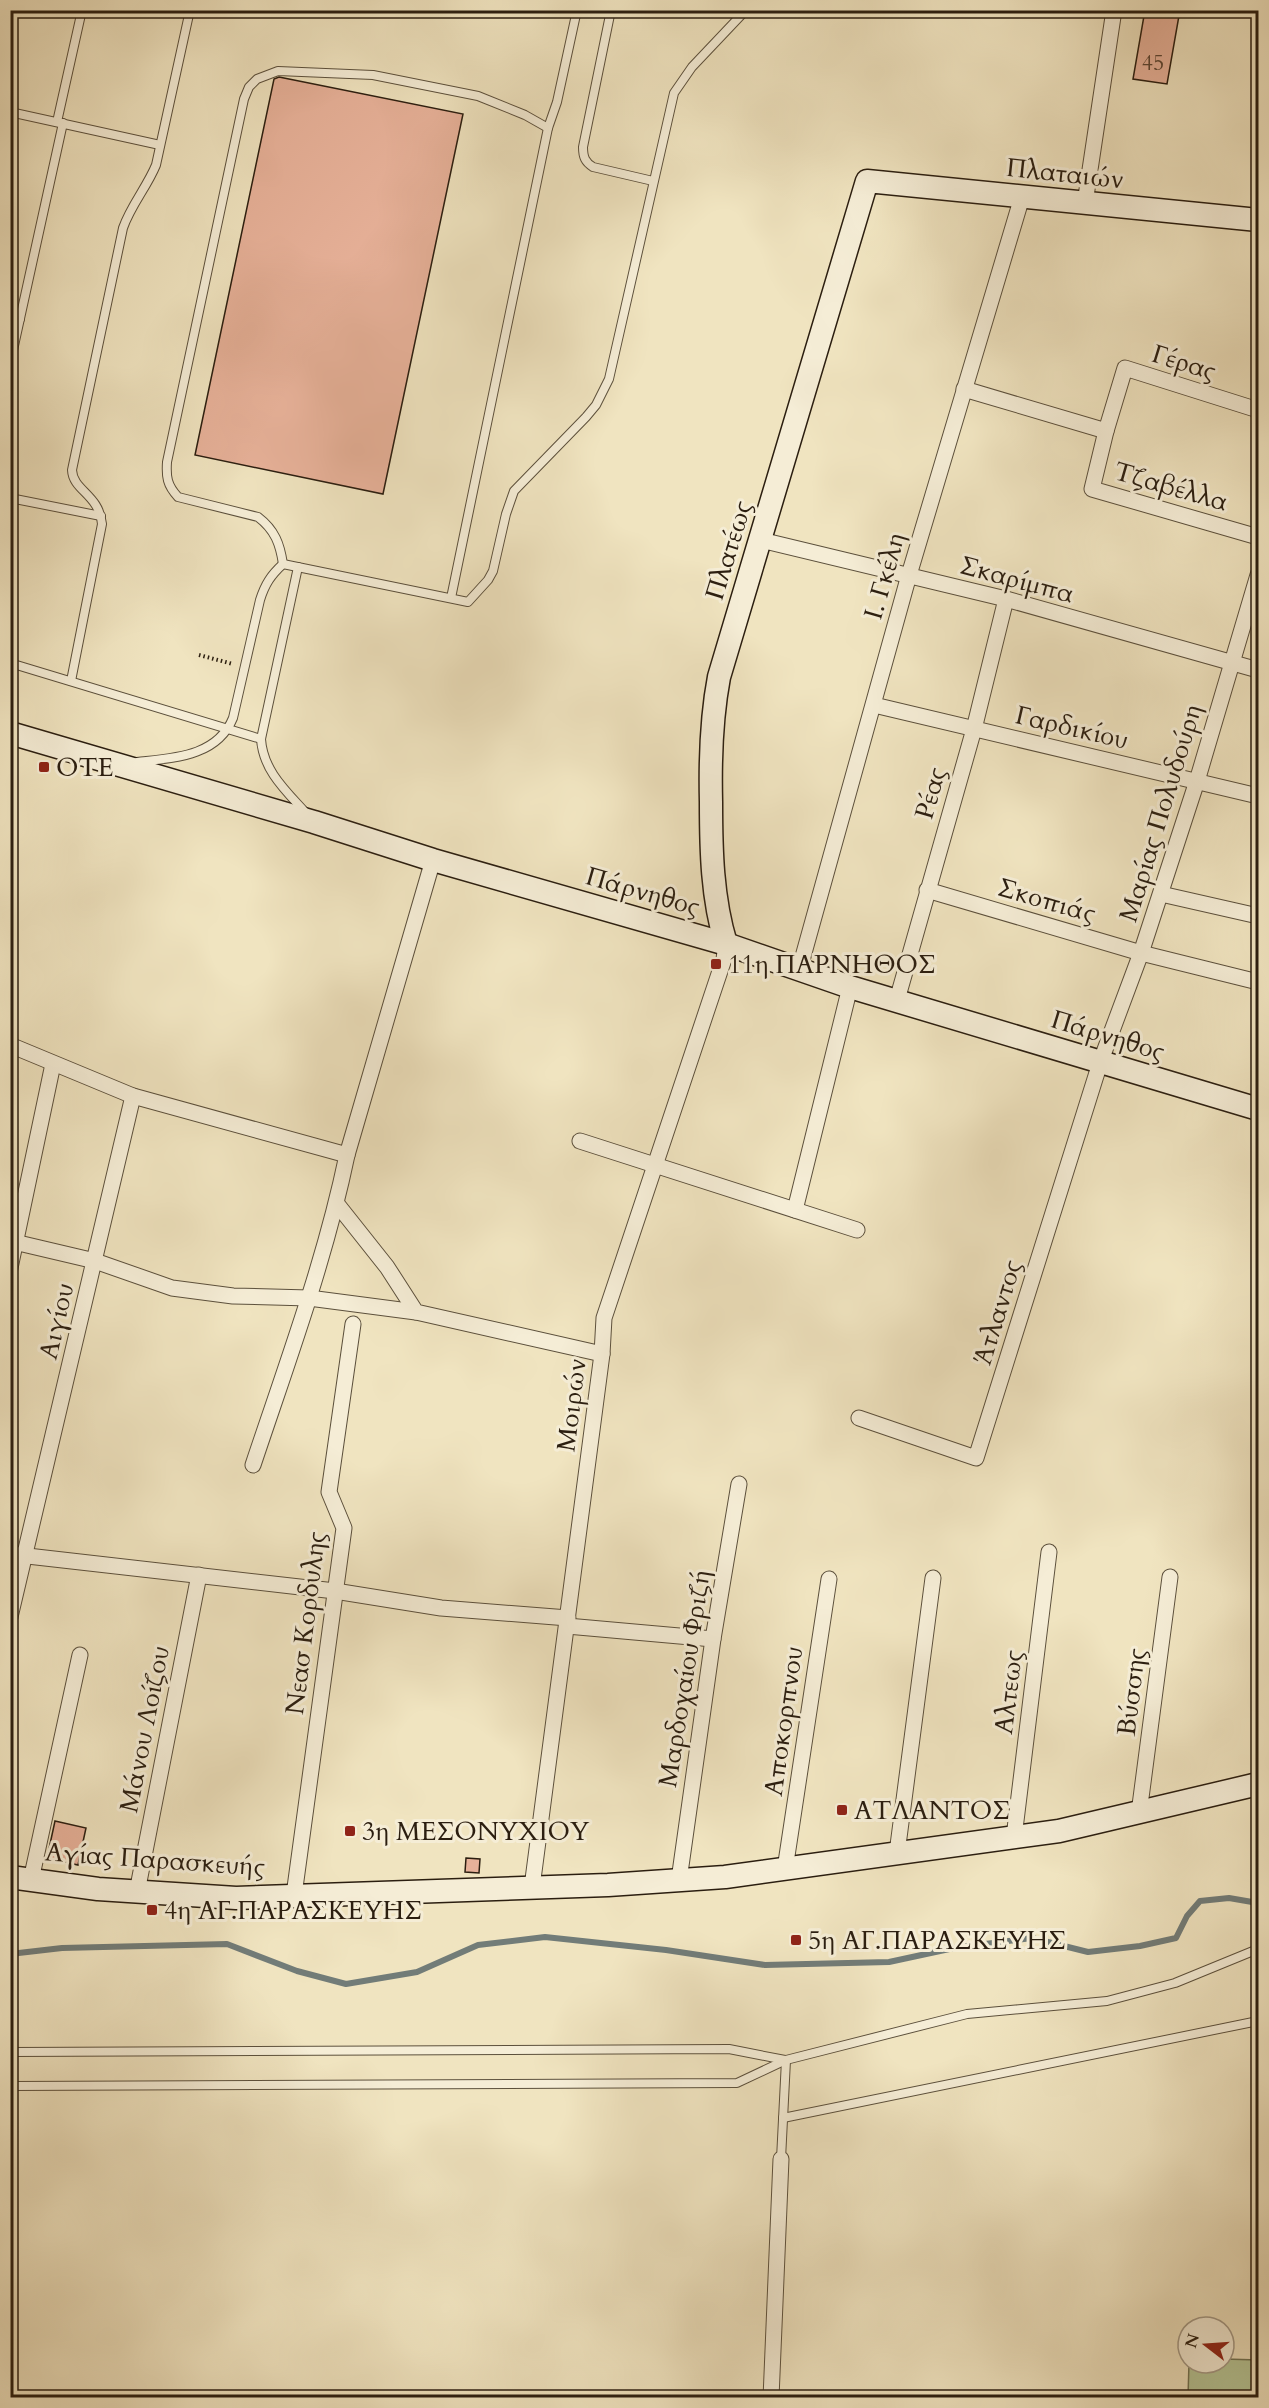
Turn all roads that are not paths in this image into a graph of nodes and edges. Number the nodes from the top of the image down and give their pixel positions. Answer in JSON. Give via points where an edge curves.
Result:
{"nodes":[{"id":1,"x":82,"y":10,"type":"edge"},
{"id":2,"x":190,"y":10,"type":"edge"},
{"id":3,"x":577,"y":10,"type":"edge"},
{"id":4,"x":611,"y":10,"type":"edge"},
{"id":5,"x":746,"y":10,"type":"edge"},
{"id":6,"x":1114,"y":10,"type":"edge"},
{"id":7,"x":10,"y":112,"type":"edge"},
{"id":8,"x":60,"y":122,"type":"junction"},
{"id":9,"x":548,"y":128,"type":"junction"},
{"id":10,"x":160,"y":145,"type":"junction"},
{"id":11,"x":653,"y":181,"type":"junction"},
{"id":12,"x":867,"y":181,"type":"joint"},
{"id":13,"x":1022,"y":197,"type":"junction"},
{"id":14,"x":1085,"y":203,"type":"junction"},
{"id":15,"x":1258,"y":220,"type":"edge"},
{"id":16,"x":10,"y":316,"type":"edge"},
{"id":17,"x":20,"y":319,"type":"junction"},
{"id":18,"x":10,"y":364,"type":"edge"},
{"id":19,"x":963,"y":389,"type":"junction"},
{"id":20,"x":1258,"y":410,"type":"edge"},
{"id":21,"x":1106,"y":431,"type":"junction"},
{"id":22,"x":10,"y":498,"type":"edge"},
{"id":23,"x":101,"y":516,"type":"junction"},
{"id":24,"x":1258,"y":537,"type":"edge"},
{"id":25,"x":760,"y":540,"type":"junction"},
{"id":26,"x":283,"y":564,"type":"junction"},
{"id":27,"x":298,"y":567,"type":"junction"},
{"id":28,"x":909,"y":575,"type":"junction"},
{"id":29,"x":1258,"y":575,"type":"edge"},
{"id":30,"x":450,"y":598,"type":"junction"},
{"id":31,"x":1006,"y":599,"type":"junction"},
{"id":32,"x":10,"y":663,"type":"edge"},
{"id":33,"x":1231,"y":664,"type":"junction"},
{"id":34,"x":1258,"y":670,"type":"edge"},
{"id":35,"x":71,"y":681,"type":"junction"},
{"id":36,"x":874,"y":705,"type":"junction"},
{"id":37,"x":229,"y":729,"type":"junction"},
{"id":38,"x":974,"y":729,"type":"junction"},
{"id":39,"x":10,"y":733,"type":"edge"},
{"id":40,"x":261,"y":739,"type":"junction"},
{"id":41,"x":119,"y":765,"type":"junction"},
{"id":42,"x":1197,"y":781,"type":"junction"},
{"id":43,"x":1258,"y":796,"type":"edge"},
{"id":44,"x":314,"y":822,"type":"junction"},
{"id":45,"x":433,"y":860,"type":"junction"},
{"id":46,"x":927,"y":890,"type":"junction"},
{"id":47,"x":1161,"y":894,"type":"junction"},
{"id":48,"x":1258,"y":916,"type":"edge"},
{"id":49,"x":726,"y":944,"type":"junction"},
{"id":50,"x":1140,"y":953,"type":"junction"},
{"id":51,"x":799,"y":971,"type":"junction"},
{"id":52,"x":1258,"y":982,"type":"edge"},
{"id":53,"x":850,"y":987,"type":"junction"},
{"id":54,"x":897,"y":1000,"type":"junction"},
{"id":55,"x":10,"y":1045,"type":"edge"},
{"id":56,"x":1100,"y":1063,"type":"junction"},
{"id":57,"x":53,"y":1064,"type":"junction"},
{"id":58,"x":133,"y":1096,"type":"junction"},
{"id":59,"x":1258,"y":1108,"type":"edge"},
{"id":60,"x":580,"y":1141,"type":"dead end"},
{"id":61,"x":347,"y":1155,"type":"junction"},
{"id":62,"x":656,"y":1166,"type":"junction"},
{"id":63,"x":337,"y":1204,"type":"junction"},
{"id":64,"x":795,"y":1210,"type":"junction"},
{"id":65,"x":857,"y":1230,"type":"dead end"},
{"id":66,"x":14,"y":1242,"type":"edge"},
{"id":67,"x":95,"y":1261,"type":"junction"},
{"id":68,"x":10,"y":1268,"type":"edge"},
{"id":69,"x":309,"y":1298,"type":"junction"},
{"id":70,"x":416,"y":1312,"type":"junction"},
{"id":71,"x":353,"y":1324,"type":"dead end"},
{"id":72,"x":602,"y":1354,"type":"junction"},
{"id":73,"x":860,"y":1419,"type":"dead end"},
{"id":74,"x":253,"y":1465,"type":"dead end"},
{"id":75,"x":739,"y":1484,"type":"dead end"},
{"id":76,"x":1049,"y":1552,"type":"dead end"},
{"id":77,"x":18,"y":1556,"type":"edge"},
{"id":78,"x":199,"y":1575,"type":"junction"},
{"id":79,"x":1170,"y":1577,"type":"dead end"},
{"id":80,"x":933,"y":1578,"type":"dead end"},
{"id":81,"x":829,"y":1579,"type":"dead end"},
{"id":82,"x":335,"y":1591,"type":"junction"},
{"id":83,"x":10,"y":1617,"type":"edge"},
{"id":84,"x":567,"y":1622,"type":"junction"},
{"id":85,"x":713,"y":1639,"type":"junction"},
{"id":86,"x":80,"y":1655,"type":"dead end"},
{"id":87,"x":1258,"y":1784,"type":"edge"},
{"id":88,"x":1139,"y":1813,"type":"junction"},
{"id":89,"x":1014,"y":1837,"type":"junction"},
{"id":90,"x":897,"y":1853,"type":"junction"},
{"id":91,"x":785,"y":1869,"type":"junction"},
{"id":92,"x":20,"y":1878,"type":"edge"},
{"id":93,"x":679,"y":1880,"type":"junction"},
{"id":94,"x":532,"y":1887,"type":"junction"},
{"id":95,"x":137,"y":1892,"type":"junction"},
{"id":96,"x":294,"y":1895,"type":"junction"},
{"id":97,"x":1258,"y":1949,"type":"edge"},
{"id":98,"x":1258,"y":2021,"type":"edge"},
{"id":99,"x":10,"y":2052,"type":"edge"},
{"id":100,"x":786,"y":2060,"type":"junction"},
{"id":101,"x":10,"y":2086,"type":"edge"},
{"id":102,"x":783,"y":2118,"type":"junction"},
{"id":103,"x":781,"y":2159,"type":"joint"},
{"id":104,"x":771,"y":2397,"type":"edge"}],
"edges":[{"from":1,"to":8,"type":"lane"},
{"from":2,"to":10,"type":"lane"},
{"from":3,"to":9,"type":"lane","via":[[558,102]]},
{"from":4,"to":11,"type":"lane","via":[[583,156],[592,167]]},
{"from":5,"to":11,"type":"lane","via":[[692,67],[674,93]]},
{"from":6,"to":14,"type":"street"},
{"from":7,"to":8,"type":"lane"},
{"from":8,"to":10,"type":"lane"},
{"from":8,"to":17,"type":"lane"},
{"from":9,"to":26,"type":"lane","via":[[478,96],[382,76],[278,71],[256,79],[249,87],[166,477],[177,497],[264,521],[276,536]]},
{"from":9,"to":30,"type":"lane"},
{"from":10,"to":23,"type":"lane","via":[[152,174],[123,228],[72,470],[75,482],[93,499]]},
{"from":11,"to":30,"type":"lane","via":[[613,367],[603,392],[586,417],[514,491],[488,580],[468,602]]},
{"from":12,"to":13,"type":"street","name":"Πλαταιών"},
{"from":12,"to":25,"type":"street","name":"Πλατέως"},
{"from":13,"to":14,"type":"street","name":"Πλαταιών"},
{"from":13,"to":19,"type":"street","name":"Ι. Γκέλη"},
{"from":14,"to":15,"type":"street","name":"Πλαταιών"},
{"from":16,"to":17,"type":"lane"},
{"from":17,"to":18,"type":"lane"},
{"from":19,"to":21,"type":"street"},
{"from":19,"to":28,"type":"street","name":"Ι. Γκέλη"},
{"from":20,"to":21,"type":"street","name":"Γέρας","via":[[1125,368]]},
{"from":21,"to":24,"type":"street","name":"Τζαβέλλα","via":[[1092,489]]},
{"from":22,"to":23,"type":"lane"},
{"from":23,"to":35,"type":"lane","via":[[102,532]]},
{"from":25,"to":28,"type":"street","name":"Σκαρίμπα"},
{"from":25,"to":49,"type":"street","name":"Πλατέως","via":[[719,677],[712,723],[714,890]]},
{"from":26,"to":27,"type":"lane"},
{"from":26,"to":37,"type":"lane","via":[[265,585]]},
{"from":27,"to":30,"type":"lane"},
{"from":27,"to":40,"type":"lane"},
{"from":28,"to":31,"type":"street","name":"Σκαρίμπα"},
{"from":28,"to":36,"type":"street","name":"Ι. Γκέλη"},
{"from":29,"to":33,"type":"street","name":"Μαρίας Πολυδούρη"},
{"from":31,"to":33,"type":"street","name":"Σκαρίμπα"},
{"from":31,"to":38,"type":"street","name":"Ρέας"},
{"from":32,"to":35,"type":"lane"},
{"from":33,"to":34,"type":"street","name":"Σκαρίμπα"},
{"from":33,"to":42,"type":"street","name":"Μαρίας Πολυδούρη"},
{"from":35,"to":37,"type":"lane"},
{"from":36,"to":38,"type":"street","name":"Γαρδικίου"},
{"from":36,"to":51,"type":"street","name":"Ι. Γκέλη"},
{"from":37,"to":40,"type":"lane"},
{"from":37,"to":41,"type":"lane","via":[[198,752]]},
{"from":38,"to":42,"type":"street","name":"Γαρδικίου"},
{"from":38,"to":46,"type":"street","name":"Ρέας"},
{"from":39,"to":41,"type":"street","name":"Πάρνηθος"},
{"from":40,"to":44,"type":"lane","via":[[270,770]]},
{"from":41,"to":44,"type":"street","name":"Πάρνηθος"},
{"from":42,"to":43,"type":"street","name":"Γαρδικίου"},
{"from":42,"to":47,"type":"street","name":"Μαρίας Πολυδούρη"},
{"from":44,"to":45,"type":"street","name":"Πάρνηθος"},
{"from":45,"to":49,"type":"street","name":"Πάρνηθος"},
{"from":45,"to":61,"type":"street"},
{"from":46,"to":50,"type":"street","name":"Σκοπιάς"},
{"from":46,"to":54,"type":"street","name":"Ρέας"},
{"from":47,"to":48,"type":"street"},
{"from":47,"to":50,"type":"street","name":"Μαρίας Πολυδούρη"},
{"from":49,"to":51,"type":"street","name":"Πάρνηθος"},
{"from":49,"to":62,"type":"street","name":"Μοιρών"},
{"from":50,"to":52,"type":"street","name":"Σκοπιάς"},
{"from":50,"to":56,"type":"street","name":"Μαρίας Πολυδούρη"},
{"from":51,"to":53,"type":"street","name":"Πάρνηθος"},
{"from":53,"to":54,"type":"street","name":"Πάρνηθος"},
{"from":53,"to":64,"type":"street"},
{"from":54,"to":56,"type":"street","name":"Πάρνηθος"},
{"from":55,"to":57,"type":"street"},
{"from":56,"to":59,"type":"street","name":"Πάρνηθος"},
{"from":56,"to":73,"type":"street","name":"Άτλαντος","via":[[976,1458]]},
{"from":57,"to":58,"type":"street"},
{"from":57,"to":66,"type":"street"},
{"from":58,"to":61,"type":"street"},
{"from":58,"to":67,"type":"street","name":"Αιγίου"},
{"from":60,"to":62,"type":"street"},
{"from":61,"to":63,"type":"street"},
{"from":62,"to":64,"type":"street"},
{"from":62,"to":72,"type":"street","name":"Μοιρών","via":[[604,1318]]},
{"from":63,"to":69,"type":"street"},
{"from":63,"to":70,"type":"street","via":[[387,1267]]},
{"from":64,"to":65,"type":"street"},
{"from":66,"to":67,"type":"street"},
{"from":66,"to":68,"type":"street"},
{"from":67,"to":69,"type":"street","via":[[172,1288],[233,1296]]},
{"from":67,"to":77,"type":"street","name":"Αιγίου"},
{"from":69,"to":70,"type":"street"},
{"from":69,"to":74,"type":"street"},
{"from":70,"to":72,"type":"street"},
{"from":71,"to":82,"type":"street","name":"Νεασ Κορδυλης","via":[[329,1492],[344,1528]]},
{"from":72,"to":84,"type":"street","name":"Μοιρών"},
{"from":75,"to":85,"type":"street","name":"Μαρδοχαίου Φριζή"},
{"from":76,"to":89,"type":"street","name":"Αλτεως"},
{"from":77,"to":78,"type":"street"},
{"from":77,"to":83,"type":"street","name":"Αιγίου"},
{"from":78,"to":82,"type":"street"},
{"from":78,"to":95,"type":"street","name":"Μάνου Λοίζου"},
{"from":79,"to":88,"type":"street","name":"Βύσσης"},
{"from":80,"to":90,"type":"street"},
{"from":81,"to":91,"type":"street","name":"Αποκορπνου"},
{"from":82,"to":84,"type":"street"},
{"from":82,"to":96,"type":"street","name":"Νεασ Κορδυλης"},
{"from":84,"to":85,"type":"street"},
{"from":84,"to":94,"type":"street","name":"Μοιρών"},
{"from":85,"to":93,"type":"street","name":"Μαρδοχαίου Φριζή"},
{"from":86,"to":92,"type":"street"},
{"from":87,"to":88,"type":"street","name":"Αγίας Παρασκευής"},
{"from":88,"to":89,"type":"street","name":"Αγίας Παρασκευής"},
{"from":89,"to":90,"type":"street","name":"Αγίας Παρασκευής"},
{"from":90,"to":91,"type":"street","name":"Αγίας Παρασκευής"},
{"from":91,"to":93,"type":"street","name":"Αγίας Παρασκευής"},
{"from":92,"to":95,"type":"street","name":"Αγίας Παρασκευής"},
{"from":93,"to":94,"type":"street","name":"Αγίας Παρασκευής"},
{"from":94,"to":96,"type":"street","name":"Αγίας Παρασκευής"},
{"from":95,"to":96,"type":"street","name":"Αγίας Παρασκευής","via":[[236,1898]]},
{"from":97,"to":100,"type":"lane","via":[[1175,1983],[1107,2001],[967,2014]]},
{"from":98,"to":102,"type":"lane"},
{"from":99,"to":100,"type":"lane","via":[[729,2049]]},
{"from":100,"to":101,"type":"lane","via":[[737,2083]]},
{"from":100,"to":102,"type":"lane"},
{"from":102,"to":103,"type":"lane"},
{"from":103,"to":104,"type":"street"}]}
